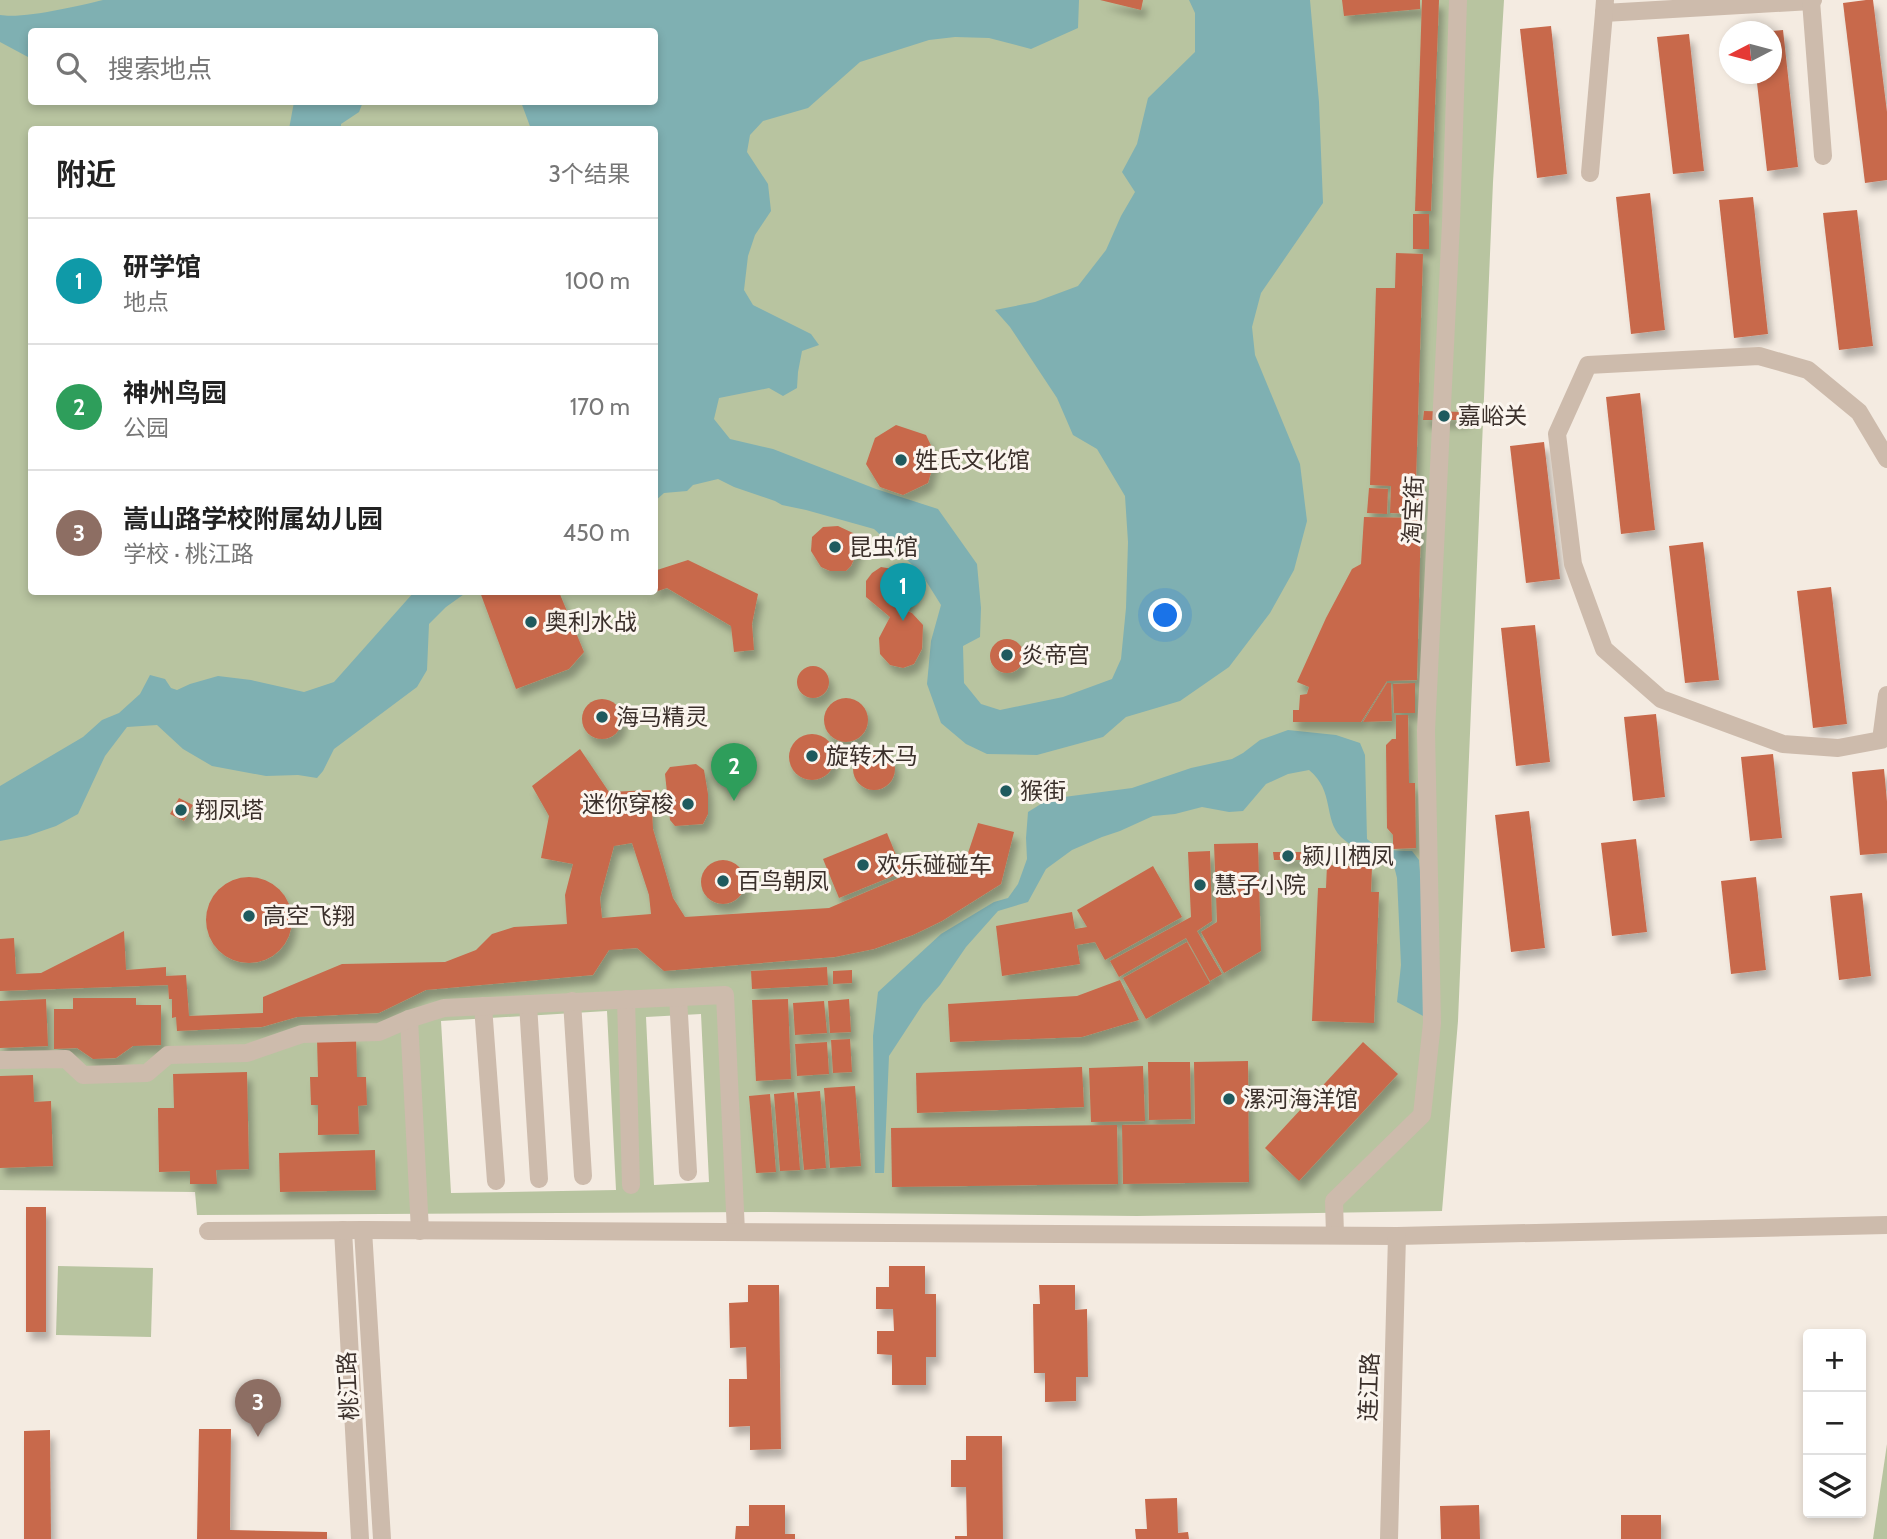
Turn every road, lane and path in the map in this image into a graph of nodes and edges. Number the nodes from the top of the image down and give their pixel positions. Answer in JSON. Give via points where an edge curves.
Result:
{"nodes":[{"id":1,"x":1458,"y":0,"type":"edge"},
{"id":2,"x":1812,"y":1,"type":"edge"},
{"id":3,"x":1604,"y":6,"type":"edge"},
{"id":4,"x":1823,"y":156,"type":"dead end"},
{"id":5,"x":1590,"y":173,"type":"dead end"},
{"id":6,"x":1887,"y":459,"type":"edge"},
{"id":7,"x":1887,"y":695,"type":"edge"},
{"id":8,"x":678,"y":997,"type":"junction"},
{"id":9,"x":626,"y":999,"type":"junction"},
{"id":10,"x":572,"y":1002,"type":"junction"},
{"id":11,"x":528,"y":1004,"type":"junction"},
{"id":12,"x":483,"y":1006,"type":"junction"},
{"id":13,"x":409,"y":1019,"type":"junction"},
{"id":14,"x":0,"y":1060,"type":"edge"},
{"id":15,"x":688,"y":1172,"type":"dead end"},
{"id":16,"x":583,"y":1177,"type":"dead end"},
{"id":17,"x":539,"y":1179,"type":"dead end"},
{"id":18,"x":496,"y":1181,"type":"dead end"},
{"id":19,"x":631,"y":1185,"type":"dead end"},
{"id":20,"x":1887,"y":1225,"type":"edge"},
{"id":21,"x":343,"y":1230,"type":"junction"},
{"id":22,"x":363,"y":1230,"type":"junction"},
{"id":23,"x":208,"y":1231,"type":"dead end"},
{"id":24,"x":420,"y":1231,"type":"junction"},
{"id":25,"x":736,"y":1232,"type":"junction"},
{"id":26,"x":1335,"y":1236,"type":"junction"},
{"id":27,"x":1397,"y":1236,"type":"junction"},
{"id":28,"x":360,"y":1539,"type":"edge"},
{"id":29,"x":382,"y":1539,"type":"edge"},
{"id":30,"x":1389,"y":1539,"type":"edge"}],
"edges":[{"from":1,"to":26,"type":"street","name":"淘宝街","via":[[1426,731],[1432,1023],[1422,1115],[1334,1202]]},
{"from":2,"to":3,"type":"street"},
{"from":2,"to":4,"type":"street"},
{"from":3,"to":5,"type":"street"},
{"from":6,"to":7,"type":"street","via":[[1859,412],[1808,370],[1759,356],[1588,365],[1557,434],[1573,564],[1604,649],[1661,699],[1783,744],[1838,748],[1881,740]]},
{"from":8,"to":9,"type":"street"},
{"from":8,"to":15,"type":"street"},
{"from":8,"to":25,"type":"street","via":[[724,995]]},
{"from":9,"to":10,"type":"street"},
{"from":9,"to":19,"type":"street"},
{"from":10,"to":11,"type":"street"},
{"from":10,"to":16,"type":"street"},
{"from":11,"to":12,"type":"street"},
{"from":11,"to":17,"type":"street"},
{"from":12,"to":13,"type":"street","via":[[444,1008]]},
{"from":12,"to":18,"type":"street"},
{"from":13,"to":14,"type":"street","via":[[379,1032],[302,1034],[247,1053],[168,1055],[147,1073],[83,1075],[66,1059]]},
{"from":13,"to":24,"type":"street"},
{"from":20,"to":27,"type":"street"},
{"from":21,"to":22,"type":"street"},
{"from":21,"to":23,"type":"street"},
{"from":21,"to":28,"type":"street","name":"桃江路"},
{"from":22,"to":24,"type":"street"},
{"from":22,"to":29,"type":"street","name":"桃江路"},
{"from":24,"to":25,"type":"street"},
{"from":25,"to":26,"type":"street"},
{"from":26,"to":27,"type":"street"},
{"from":27,"to":30,"type":"street","name":"连江路"}]}
